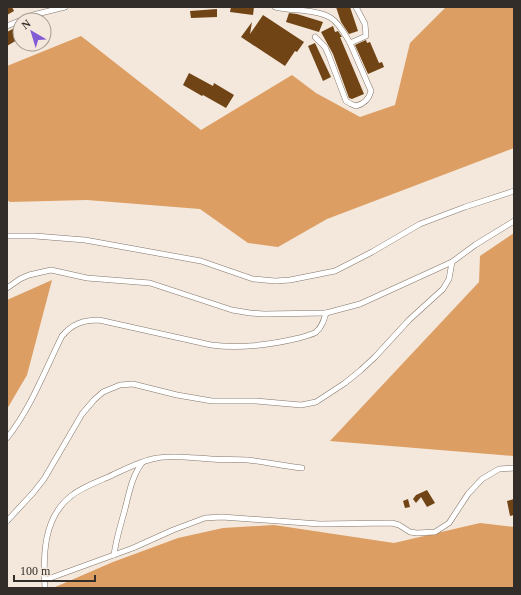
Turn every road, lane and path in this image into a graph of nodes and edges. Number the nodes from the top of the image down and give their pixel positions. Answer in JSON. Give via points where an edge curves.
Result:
{"nodes":[{"id":1,"x":65,"y":7,"type":"edge"},
{"id":2,"x":275,"y":7,"type":"edge"},
{"id":3,"x":356,"y":7,"type":"edge"},
{"id":4,"x":7,"y":26,"type":"edge"},
{"id":5,"x":315,"y":37,"type":"dead end"},
{"id":6,"x":350,"y":43,"type":"junction"},
{"id":7,"x":514,"y":191,"type":"edge"},
{"id":8,"x":514,"y":221,"type":"edge"},
{"id":9,"x":7,"y":236,"type":"edge"},
{"id":10,"x":452,"y":262,"type":"junction"},
{"id":11,"x":7,"y":288,"type":"edge"},
{"id":12,"x":326,"y":313,"type":"junction"},
{"id":13,"x":7,"y":438,"type":"edge"},
{"id":14,"x":143,"y":461,"type":"junction"},
{"id":15,"x":302,"y":468,"type":"dead end"},
{"id":16,"x":514,"y":468,"type":"edge"},
{"id":17,"x":7,"y":521,"type":"edge"},
{"id":18,"x":114,"y":555,"type":"junction"},
{"id":19,"x":45,"y":580,"type":"junction"},
{"id":20,"x":45,"y":588,"type":"edge"}],
"edges":[{"from":1,"to":4,"type":"street","via":[[32,15]]},
{"from":2,"to":6,"type":"street","via":[[329,17],[341,28]]},
{"from":3,"to":6,"type":"street","via":[[365,24],[366,36]]},
{"from":5,"to":6,"type":"street","via":[[330,56],[346,100],[356,106],[366,101],[370,91]]},
{"from":7,"to":9,"type":"street","via":[[420,224],[335,271],[275,282],[253,279],[201,261],[85,240]]},
{"from":8,"to":10,"type":"street"},
{"from":10,"to":12,"type":"street","via":[[360,304]]},
{"from":10,"to":17,"type":"street","via":[[449,279],[443,289],[361,370],[316,402],[301,405],[212,401],[134,384],[120,385],[103,392],[82,414],[33,494]]},
{"from":11,"to":12,"type":"street","via":[[28,275],[51,270],[88,278],[150,283],[232,310],[250,313]]},
{"from":12,"to":13,"type":"street","via":[[323,323],[315,333],[287,341],[241,347],[211,345],[99,320],[74,324],[62,336],[41,381]]},
{"from":14,"to":15,"type":"street","via":[[190,457],[247,460]]},
{"from":14,"to":18,"type":"street","via":[[132,480]]},
{"from":14,"to":19,"type":"street","via":[[78,491],[65,502],[49,527]]},
{"from":16,"to":18,"type":"street","via":[[500,470],[482,479],[468,494],[449,523],[435,532],[410,532],[392,523],[320,524],[213,517],[198,520]]},
{"from":18,"to":19,"type":"street"},
{"from":19,"to":20,"type":"street"}]}
